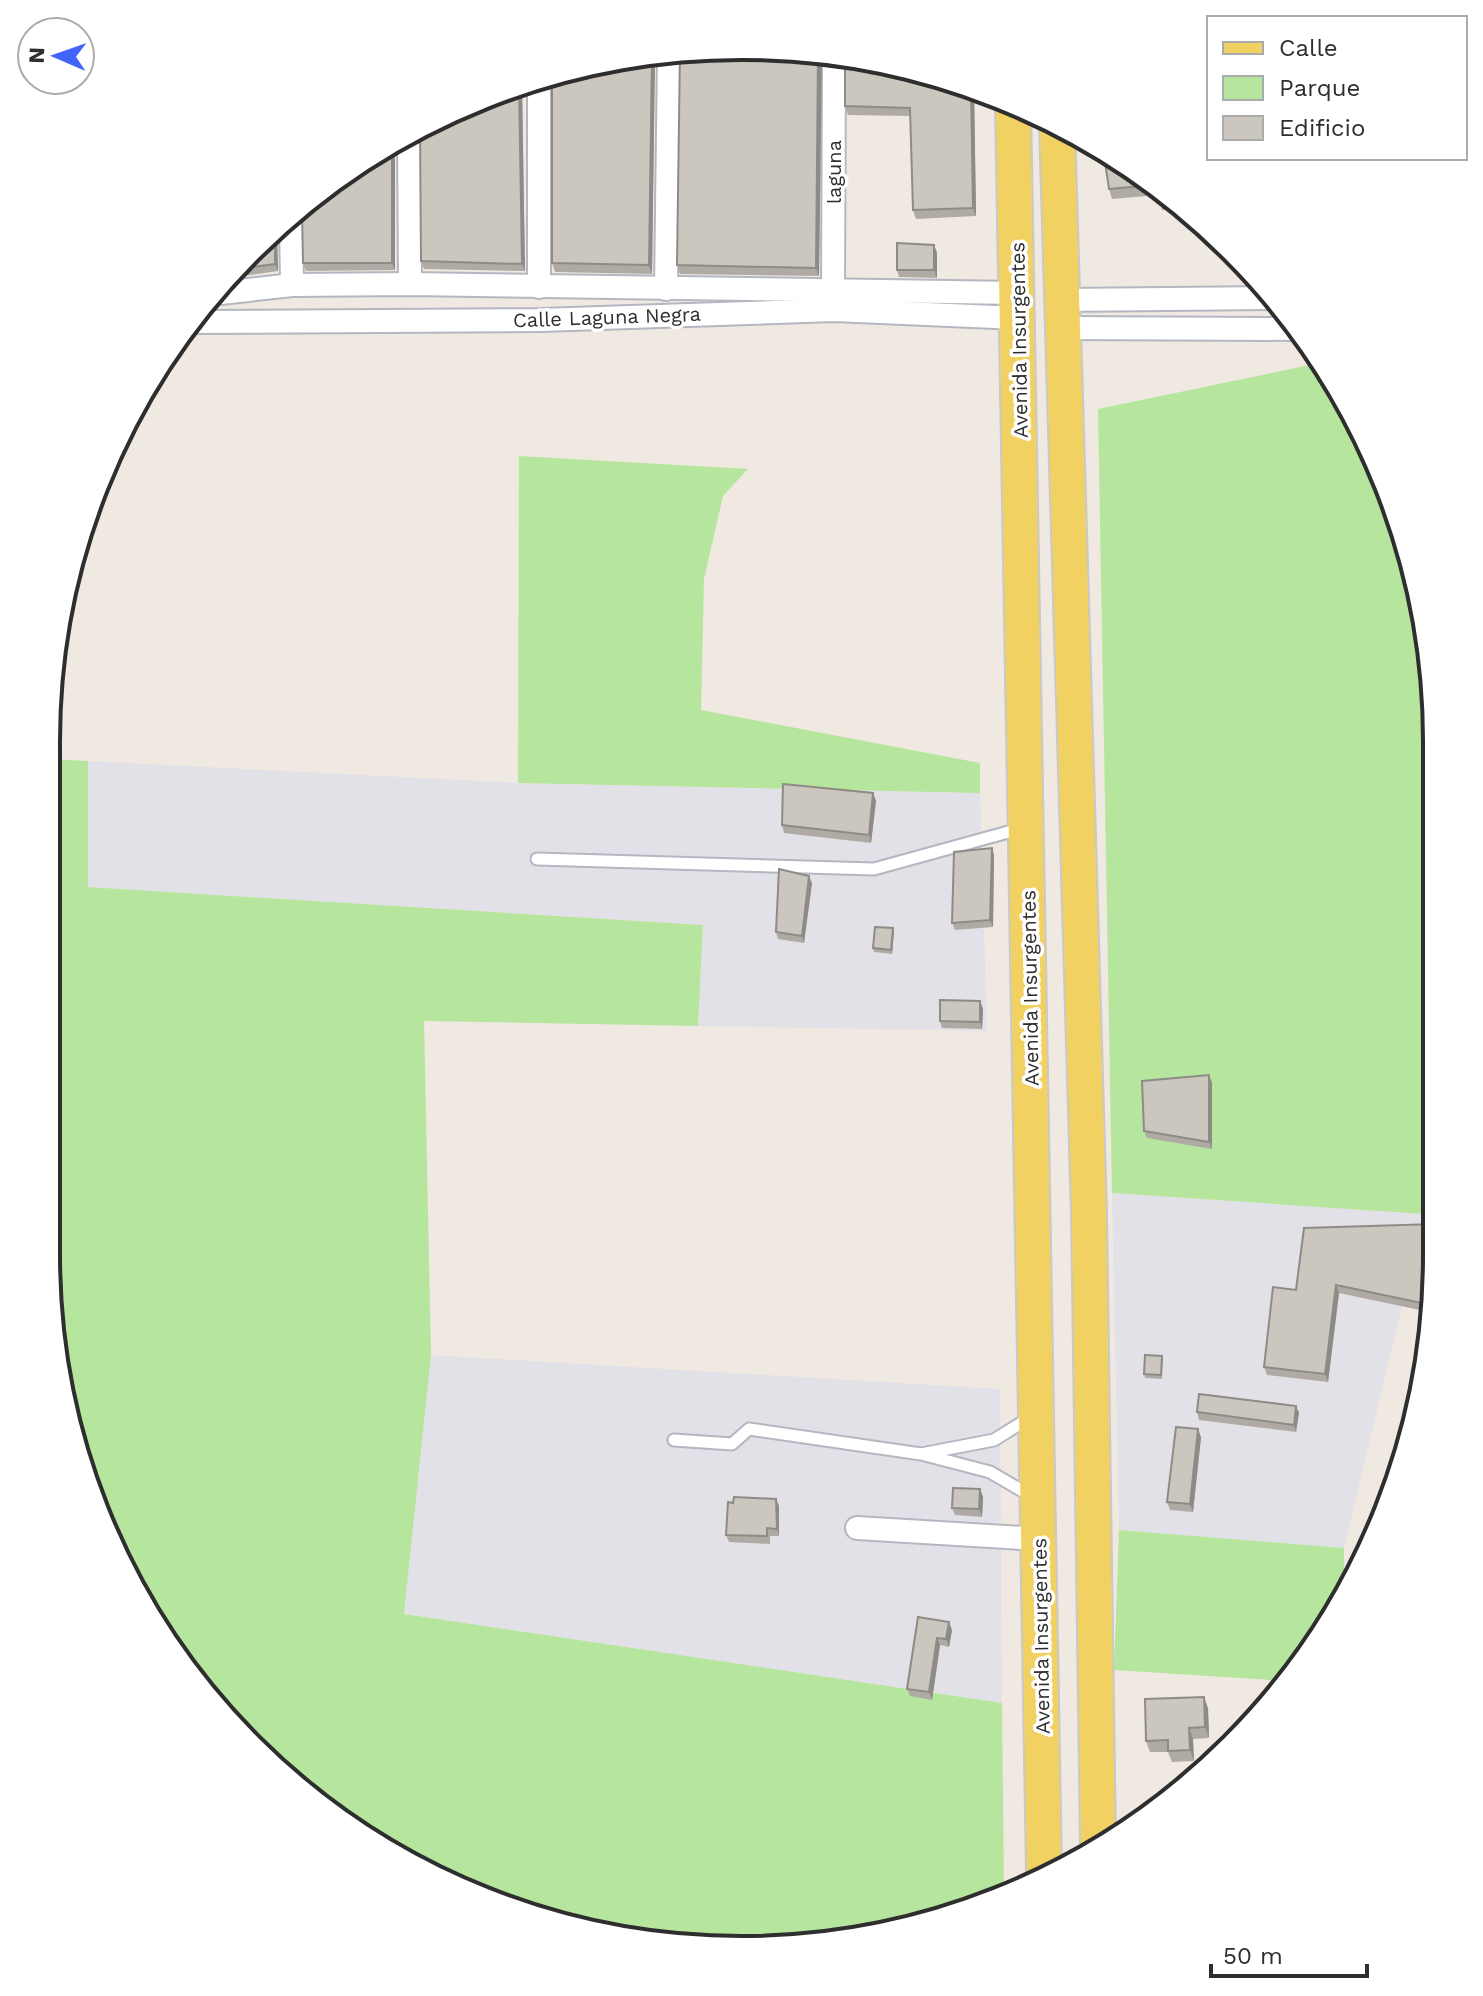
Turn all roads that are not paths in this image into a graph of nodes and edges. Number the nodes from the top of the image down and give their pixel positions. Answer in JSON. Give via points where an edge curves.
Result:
{"nodes":[{"id":1,"x":669,"y":64,"type":"edge"},
{"id":2,"x":834,"y":67,"type":"edge"},
{"id":3,"x":539,"y":91,"type":"edge"},
{"id":4,"x":1013,"y":117,"type":"edge"},
{"id":5,"x":1057,"y":138,"type":"edge"},
{"id":6,"x":409,"y":147,"type":"edge"},
{"id":7,"x":291,"y":230,"type":"edge"},
{"id":8,"x":410,"y":284,"type":"junction"},
{"id":9,"x":292,"y":285,"type":"junction"},
{"id":10,"x":539,"y":287,"type":"junction"},
{"id":11,"x":666,"y":289,"type":"junction"},
{"id":12,"x":833,"y":291,"type":"junction"},
{"id":13,"x":229,"y":292,"type":"edge"},
{"id":14,"x":1260,"y":299,"type":"edge"},
{"id":15,"x":1018,"y":306,"type":"junction"},
{"id":16,"x":1061,"y":314,"type":"junction"},
{"id":17,"x":205,"y":322,"type":"edge"},
{"id":18,"x":1283,"y":328,"type":"edge"},
{"id":19,"x":1067,"y":536,"type":"junction"},
{"id":20,"x":1022,"y":537,"type":"junction"},
{"id":21,"x":1077,"y":826,"type":"junction"},
{"id":22,"x":1027,"y":827,"type":"junction"},
{"id":23,"x":537,"y":859,"type":"dead end"},
{"id":24,"x":1037,"y":1414,"type":"junction"},
{"id":25,"x":674,"y":1440,"type":"dead end"},
{"id":26,"x":921,"y":1454,"type":"junction"},
{"id":27,"x":1038,"y":1500,"type":"junction"},
{"id":28,"x":857,"y":1528,"type":"dead end"},
{"id":29,"x":1039,"y":1539,"type":"junction"},
{"id":30,"x":1041,"y":1671,"type":"junction"},
{"id":31,"x":1096,"y":1671,"type":"junction"},
{"id":32,"x":1098,"y":1835,"type":"edge"},
{"id":33,"x":1044,"y":1866,"type":"edge"}],
"edges":[{"from":1,"to":11,"type":"street"},
{"from":2,"to":12,"type":"street","name":"laguna"},
{"from":3,"to":10,"type":"street"},
{"from":4,"to":15,"type":"main road","name":"Avenida Insurgentes"},
{"from":5,"to":16,"type":"main road"},
{"from":6,"to":8,"type":"street"},
{"from":7,"to":9,"type":"street"},
{"from":8,"to":9,"type":"street","name":"Calle Laguna Negra"},
{"from":8,"to":10,"type":"street","name":"Calle Laguna Negra"},
{"from":9,"to":13,"type":"street","name":"Calle Laguna Negra"},
{"from":10,"to":11,"type":"street","name":"Calle Laguna Negra"},
{"from":11,"to":12,"type":"street","name":"Calle Laguna Negra"},
{"from":12,"to":15,"type":"street","name":"Calle Laguna Negra"},
{"from":14,"to":16,"type":"street"},
{"from":15,"to":17,"type":"street","name":"Calle Laguna Negra","via":[[541,320]]},
{"from":15,"to":20,"type":"main road","name":"Avenida Insurgentes"},
{"from":16,"to":18,"type":"street"},
{"from":16,"to":19,"type":"main road"},
{"from":19,"to":20,"type":"main road"},
{"from":19,"to":21,"type":"main road"},
{"from":20,"to":22,"type":"main road","name":"Avenida Insurgentes"},
{"from":21,"to":22,"type":"main road"},
{"from":21,"to":31,"type":"main road"},
{"from":22,"to":23,"type":"lane","via":[[874,869]]},
{"from":22,"to":24,"type":"main road","name":"Avenida Insurgentes"},
{"from":24,"to":26,"type":"lane","via":[[994,1440]]},
{"from":24,"to":27,"type":"main road","name":"Avenida Insurgentes"},
{"from":25,"to":26,"type":"lane","via":[[732,1444],[749,1429]]},
{"from":26,"to":27,"type":"lane","via":[[990,1472]]},
{"from":27,"to":29,"type":"main road","name":"Avenida Insurgentes"},
{"from":28,"to":29,"type":"street"},
{"from":29,"to":30,"type":"main road","name":"Avenida Insurgentes"},
{"from":30,"to":31,"type":"main road"},
{"from":30,"to":33,"type":"main road","name":"Avenida Insurgentes"},
{"from":31,"to":32,"type":"main road"}]}
